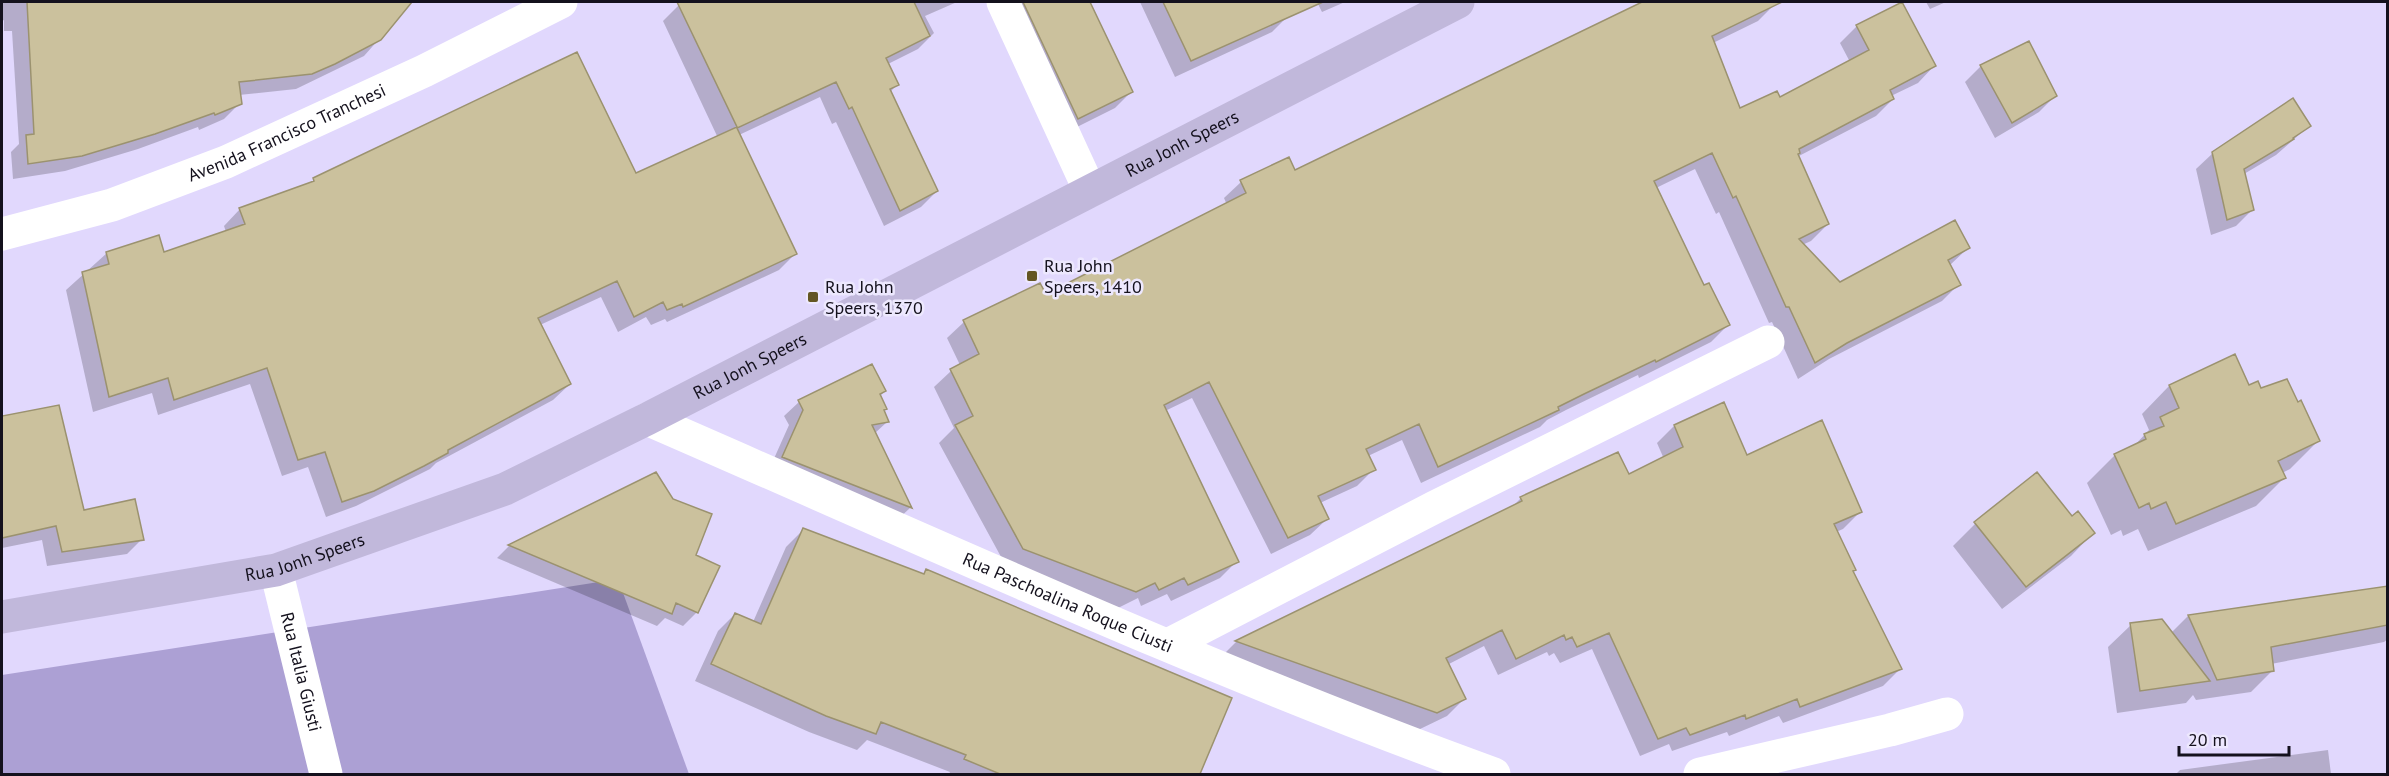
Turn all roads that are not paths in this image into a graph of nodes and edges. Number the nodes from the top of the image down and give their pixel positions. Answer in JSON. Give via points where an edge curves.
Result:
{"nodes":[{"id":1,"x":561,"y":2,"type":"edge"},
{"id":2,"x":1003,"y":2,"type":"edge"},
{"id":3,"x":1458,"y":2,"type":"edge"},
{"id":4,"x":516,"y":13,"type":"edge"},
{"id":5,"x":1090,"y":191,"type":"junction"},
{"id":6,"x":2,"y":234,"type":"edge"},
{"id":7,"x":1768,"y":342,"type":"dead end"},
{"id":8,"x":647,"y":419,"type":"junction"},
{"id":9,"x":276,"y":570,"type":"junction"},
{"id":10,"x":2,"y":617,"type":"edge"},
{"id":11,"x":1168,"y":645,"type":"junction"},
{"id":12,"x":1947,"y":714,"type":"dead end"},
{"id":13,"x":326,"y":774,"type":"edge"},
{"id":14,"x":1494,"y":774,"type":"edge"},
{"id":15,"x":1700,"y":774,"type":"edge"}],
"edges":[{"from":1,"to":4,"type":"street","name":"Avenida Francisco Tranchesi"},
{"from":2,"to":5,"type":"street"},
{"from":3,"to":5,"type":"main road","name":"Rua Jonh Speers"},
{"from":4,"to":6,"type":"street","name":"Avenida Francisco Tranchesi","via":[[424,71],[226,162],[112,205]]},
{"from":5,"to":8,"type":"main road","name":"Rua Jonh Speers"},
{"from":7,"to":11,"type":"street"},
{"from":8,"to":9,"type":"main road","name":"Rua Jonh Speers","via":[[505,489]]},
{"from":8,"to":11,"type":"street","name":"Rua Paschoalina Roque Ciusti"},
{"from":9,"to":10,"type":"main road","name":"Rua Jonh Speers"},
{"from":9,"to":13,"type":"street","name":"Rua Italia Giusti"},
{"from":11,"to":14,"type":"street","name":"Rua Paschoalina Roque Ciusti"},
{"from":12,"to":15,"type":"street"}]}
